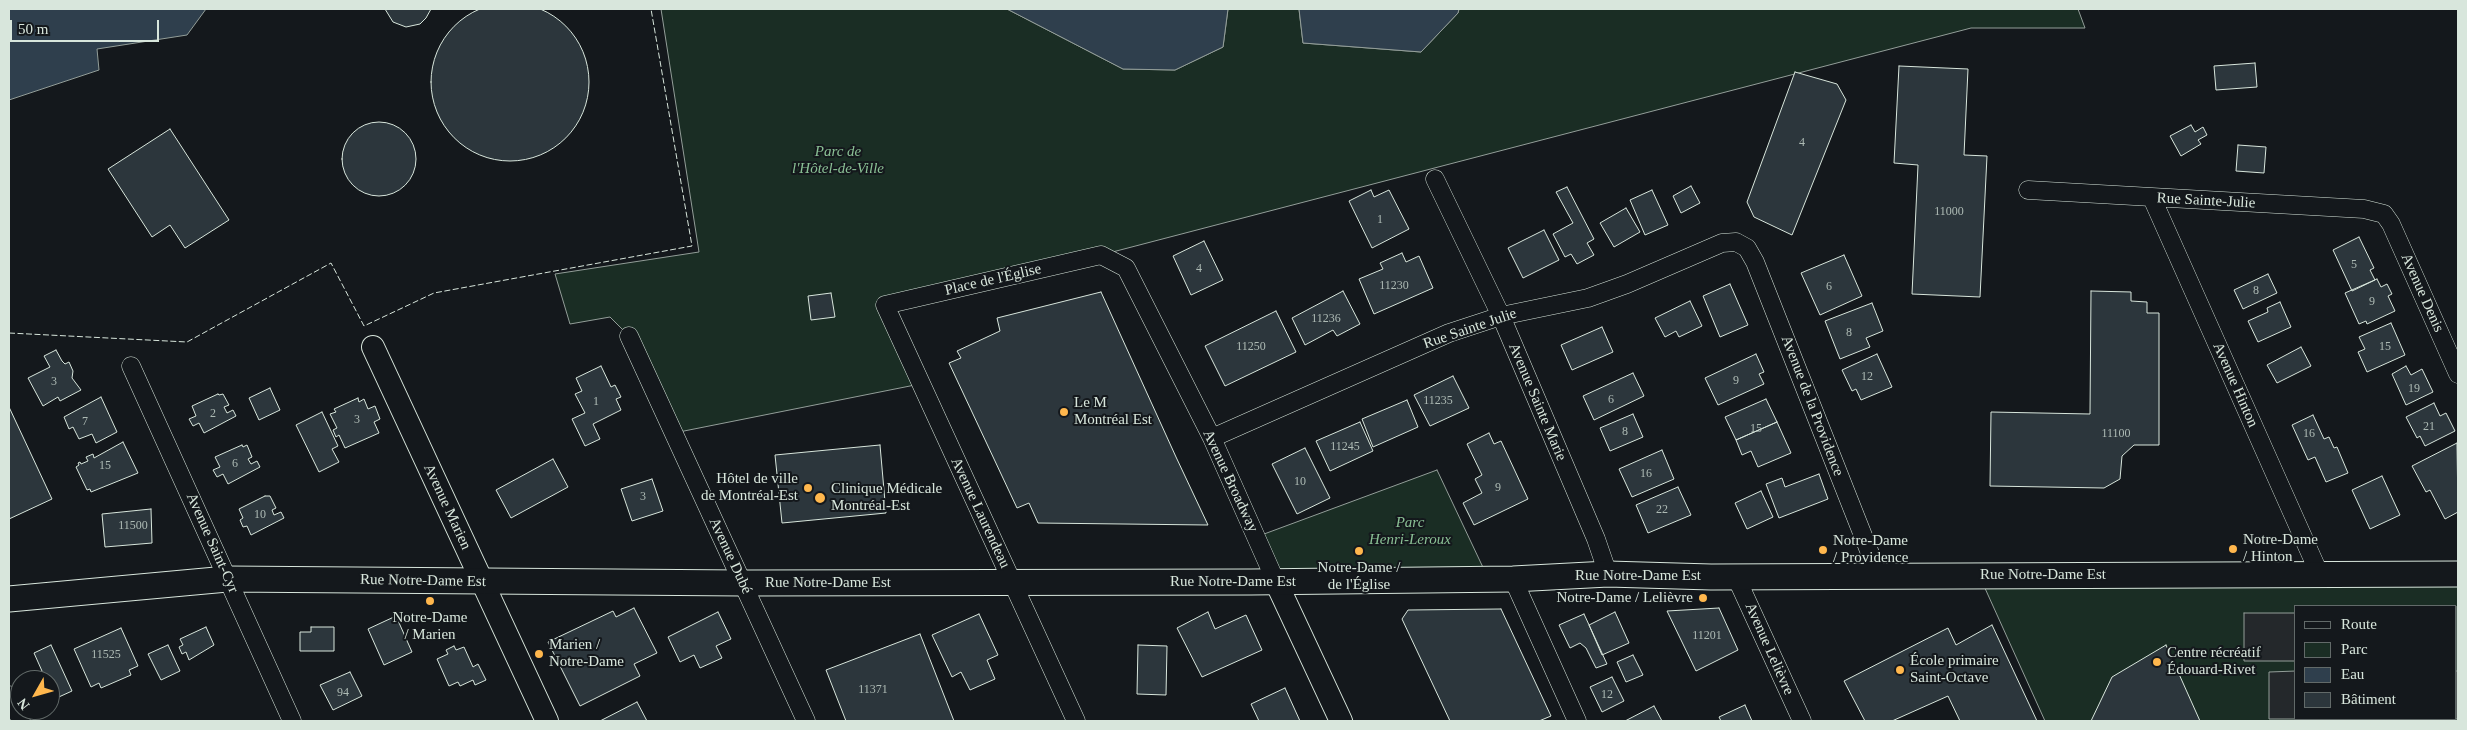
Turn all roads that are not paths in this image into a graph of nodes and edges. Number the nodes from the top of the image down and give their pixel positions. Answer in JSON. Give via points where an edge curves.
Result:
{"nodes":[{"id":1,"x":1435,"y":179,"type":"dead end"},
{"id":2,"x":2028,"y":190,"type":"dead end"},
{"id":3,"x":2152,"y":198,"type":"junction"},
{"id":4,"x":2384,"y":214,"type":"joint"},
{"id":5,"x":1736,"y":242,"type":"joint"},
{"id":6,"x":1101,"y":255,"type":"joint"},
{"id":7,"x":885,"y":305,"type":"joint"},
{"id":8,"x":1501,"y":316,"type":"junction"},
{"id":9,"x":629,"y":336,"type":"dead end"},
{"id":10,"x":373,"y":347,"type":"dead end"},
{"id":11,"x":131,"y":366,"type":"dead end"},
{"id":12,"x":2458,"y":374,"type":"edge"},
{"id":13,"x":1212,"y":438,"type":"junction"},
{"id":14,"x":2319,"y":573,"type":"junction"},
{"id":15,"x":1608,"y":574,"type":"junction"},
{"id":16,"x":2458,"y":574,"type":"edge"},
{"id":17,"x":1878,"y":576,"type":"junction"},
{"id":18,"x":1736,"y":577,"type":"junction"},
{"id":19,"x":228,"y":579,"type":"junction"},
{"id":20,"x":1513,"y":579,"type":"junction"},
{"id":21,"x":1012,"y":581,"type":"junction"},
{"id":22,"x":482,"y":582,"type":"junction"},
{"id":23,"x":1276,"y":582,"type":"junction"},
{"id":24,"x":743,"y":583,"type":"junction"},
{"id":25,"x":9,"y":599,"type":"edge"},
{"id":26,"x":9,"y":695,"type":"edge"},
{"id":27,"x":21,"y":721,"type":"edge"},
{"id":28,"x":292,"y":721,"type":"edge"},
{"id":29,"x":547,"y":721,"type":"edge"},
{"id":30,"x":806,"y":721,"type":"edge"},
{"id":31,"x":1076,"y":721,"type":"edge"},
{"id":32,"x":1341,"y":721,"type":"edge"},
{"id":33,"x":1577,"y":721,"type":"edge"},
{"id":34,"x":1802,"y":721,"type":"edge"}],
"edges":[{"from":1,"to":8,"type":"street","name":"Avenue Sainte Marie"},
{"from":2,"to":3,"type":"street","name":"Rue Sainte-Julie"},
{"from":3,"to":4,"type":"street","name":"Rue Sainte-Julie","via":[[2364,209]]},
{"from":3,"to":14,"type":"street","name":"Avenue Hinton"},
{"from":4,"to":12,"type":"street","name":"Avenue Denis","via":[[2394,229]]},
{"from":5,"to":8,"type":"street","name":"Rue Sainte Julie","via":[[1722,244],[1588,298]]},
{"from":5,"to":17,"type":"street","name":"Avenue de la Providence","via":[[1747,248],[1755,262]]},
{"from":6,"to":7,"type":"street","name":"Place de l'Église"},
{"from":6,"to":13,"type":"street","name":"Avenue Broadway","via":[[1126,268]]},
{"from":7,"to":21,"type":"street","name":"Avenue Laurendeau"},
{"from":8,"to":13,"type":"street","name":"Rue Sainte Julie","via":[[1449,333]]},
{"from":8,"to":15,"type":"street","name":"Avenue Sainte Marie"},
{"from":9,"to":24,"type":"street","name":"Avenue Dubé"},
{"from":10,"to":22,"type":"street","name":"Avenue Marien"},
{"from":11,"to":19,"type":"street","name":"Avenue Saint-Cyr"},
{"from":13,"to":23,"type":"street","name":"Avenue Broadway"},
{"from":14,"to":16,"type":"main road","name":"Rue Notre-Dame Est"},
{"from":14,"to":17,"type":"main road","name":"Rue Notre-Dame Est"},
{"from":15,"to":18,"type":"main road","name":"Rue Notre-Dame Est"},
{"from":15,"to":20,"type":"main road","name":"Rue Notre-Dame Est"},
{"from":17,"to":18,"type":"main road","name":"Rue Notre-Dame Est"},
{"from":18,"to":34,"type":"street","name":"Avenue Lelièvre"},
{"from":19,"to":22,"type":"main road","name":"Rue Notre-Dame Est"},
{"from":19,"to":25,"type":"main road","name":"Rue Notre-Dame Est"},
{"from":19,"to":28,"type":"street","name":"Avenue Saint-Cyr"},
{"from":20,"to":23,"type":"main road","name":"Rue Notre-Dame Est"},
{"from":20,"to":33,"type":"street"},
{"from":21,"to":23,"type":"main road","name":"Rue Notre-Dame Est"},
{"from":21,"to":24,"type":"main road","name":"Rue Notre-Dame Est"},
{"from":21,"to":31,"type":"street","name":"Avenue Laurendeau"},
{"from":22,"to":24,"type":"main road","name":"Rue Notre-Dame Est"},
{"from":22,"to":29,"type":"street","name":"Avenue Marien"},
{"from":23,"to":32,"type":"street","name":"Avenue Broadway"},
{"from":24,"to":30,"type":"street","name":"Avenue Dubé"},
{"from":26,"to":27,"type":"street"}]}
